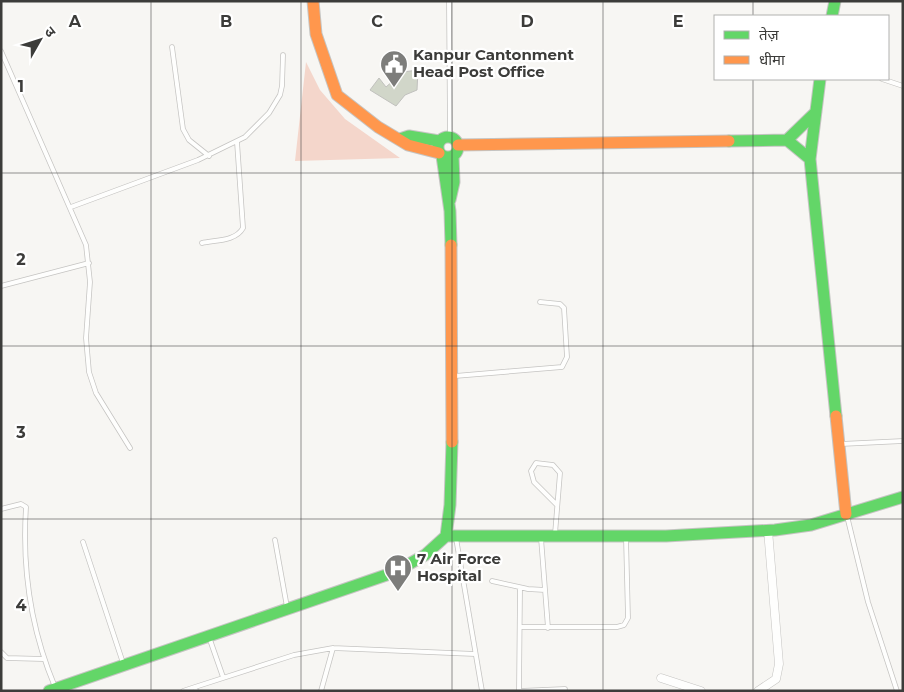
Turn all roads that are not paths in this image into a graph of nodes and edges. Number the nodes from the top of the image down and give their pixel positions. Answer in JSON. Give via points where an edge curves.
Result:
{"nodes":[{"id":1,"x":313,"y":1,"type":"edge"},
{"id":2,"x":449,"y":1,"type":"edge"},
{"id":3,"x":835,"y":1,"type":"edge"},
{"id":4,"x":832,"y":15,"type":"edge"},
{"id":5,"x":172,"y":47,"type":"dead end"},
{"id":6,"x":1,"y":51,"type":"edge"},
{"id":7,"x":283,"y":56,"type":"dead end"},
{"id":8,"x":820,"y":80,"type":"edge"},
{"id":9,"x":885,"y":80,"type":"edge"},
{"id":10,"x":903,"y":86,"type":"edge"},
{"id":11,"x":816,"y":112,"type":"junction"},
{"id":12,"x":786,"y":140,"type":"junction"},
{"id":13,"x":237,"y":142,"type":"junction"},
{"id":14,"x":447,"y":148,"type":"junction"},
{"id":15,"x":208,"y":156,"type":"junction"},
{"id":16,"x":810,"y":159,"type":"junction"},
{"id":17,"x":71,"y":207,"type":"junction"},
{"id":18,"x":202,"y":243,"type":"dead end"},
{"id":19,"x":89,"y":262,"type":"junction"},
{"id":20,"x":1,"y":286,"type":"edge"},
{"id":21,"x":540,"y":302,"type":"dead end"},
{"id":22,"x":452,"y":377,"type":"junction"},
{"id":23,"x":903,"y":441,"type":"edge"},
{"id":24,"x":839,"y":444,"type":"junction"},
{"id":25,"x":130,"y":448,"type":"dead end"},
{"id":26,"x":903,"y":497,"type":"edge"},
{"id":27,"x":557,"y":505,"type":"junction"},
{"id":28,"x":1,"y":509,"type":"edge"},
{"id":29,"x":846,"y":514,"type":"junction"},
{"id":30,"x":768,"y":530,"type":"junction"},
{"id":31,"x":451,"y":536,"type":"junction"},
{"id":32,"x":541,"y":536,"type":"junction"},
{"id":33,"x":555,"y":536,"type":"junction"},
{"id":34,"x":626,"y":536,"type":"junction"},
{"id":35,"x":275,"y":540,"type":"dead end"},
{"id":36,"x":83,"y":542,"type":"dead end"},
{"id":37,"x":492,"y":581,"type":"dead end"},
{"id":38,"x":520,"y":588,"type":"junction"},
{"id":39,"x":545,"y":590,"type":"junction"},
{"id":40,"x":288,"y":608,"type":"junction"},
{"id":41,"x":520,"y":627,"type":"junction"},
{"id":42,"x":548,"y":628,"type":"junction"},
{"id":43,"x":209,"y":635,"type":"junction"},
{"id":44,"x":333,"y":648,"type":"junction"},
{"id":45,"x":1,"y":652,"type":"edge"},
{"id":46,"x":476,"y":654,"type":"junction"},
{"id":47,"x":43,"y":659,"type":"junction"},
{"id":48,"x":123,"y":665,"type":"junction"},
{"id":49,"x":223,"y":677,"type":"junction"},
{"id":50,"x":661,"y":678,"type":"dead end"},
{"id":51,"x":196,"y":689,"type":"edge"},
{"id":52,"x":565,"y":689,"type":"dead end"},
{"id":53,"x":52,"y":690,"type":"edge"},
{"id":54,"x":183,"y":691,"type":"edge"},
{"id":55,"x":321,"y":691,"type":"edge"},
{"id":56,"x":482,"y":691,"type":"edge"},
{"id":57,"x":518,"y":691,"type":"edge"},
{"id":58,"x":702,"y":691,"type":"edge"},
{"id":59,"x":758,"y":691,"type":"edge"},
{"id":60,"x":897,"y":691,"type":"edge"}],
"edges":[{"from":1,"to":14,"type":"street","via":[[316,34],[337,96],[400,139],[409,136]]},
{"from":2,"to":14,"type":"lane"},
{"from":3,"to":4,"type":"street"},
{"from":5,"to":15,"type":"lane","via":[[184,133]]},
{"from":6,"to":17,"type":"lane"},
{"from":7,"to":13,"type":"lane","via":[[282,86],[275,105],[263,121]]},
{"from":8,"to":11,"type":"street"},
{"from":9,"to":10,"type":"lane"},
{"from":11,"to":12,"type":"street"},
{"from":11,"to":16,"type":"street"},
{"from":12,"to":14,"type":"street"},
{"from":12,"to":16,"type":"street"},
{"from":13,"to":15,"type":"lane"},
{"from":13,"to":18,"type":"lane","via":[[243,228],[230,238]]},
{"from":14,"to":22,"type":"street"},
{"from":15,"to":17,"type":"lane"},
{"from":16,"to":24,"type":"street"},
{"from":17,"to":19,"type":"lane"},
{"from":19,"to":20,"type":"lane"},
{"from":19,"to":25,"type":"lane","via":[[86,338],[89,372],[101,401]]},
{"from":21,"to":22,"type":"lane","via":[[560,304],[564,308],[568,357],[562,367]]},
{"from":22,"to":31,"type":"street"},
{"from":23,"to":24,"type":"lane"},
{"from":24,"to":29,"type":"street"},
{"from":26,"to":29,"type":"street"},
{"from":27,"to":27,"type":"lane","via":[[532,478],[530,471],[536,463],[553,465],[558,470],[561,484]]},
{"from":27,"to":33,"type":"lane"},
{"from":28,"to":47,"type":"lane","via":[[21,504],[26,506],[24,544],[32,615]]},
{"from":29,"to":30,"type":"street","via":[[811,526]]},
{"from":29,"to":60,"type":"lane","via":[[868,602]]},
{"from":30,"to":34,"type":"street"},
{"from":30,"to":59,"type":"street","via":[[779,664],[776,679]]},
{"from":31,"to":32,"type":"street"},
{"from":31,"to":40,"type":"street","via":[[394,572]]},
{"from":31,"to":46,"type":"lane"},
{"from":32,"to":33,"type":"street"},
{"from":32,"to":39,"type":"lane"},
{"from":33,"to":34,"type":"street"},
{"from":34,"to":42,"type":"lane","via":[[628,618],[624,625]]},
{"from":35,"to":40,"type":"lane"},
{"from":36,"to":48,"type":"lane"},
{"from":37,"to":38,"type":"lane"},
{"from":38,"to":39,"type":"lane"},
{"from":38,"to":41,"type":"lane"},
{"from":39,"to":42,"type":"lane"},
{"from":40,"to":43,"type":"street"},
{"from":41,"to":42,"type":"lane"},
{"from":41,"to":57,"type":"lane"},
{"from":43,"to":48,"type":"street"},
{"from":43,"to":49,"type":"lane"},
{"from":44,"to":46,"type":"lane"},
{"from":44,"to":49,"type":"lane","via":[[294,655]]},
{"from":44,"to":55,"type":"lane"},
{"from":45,"to":47,"type":"lane","via":[[7,658]]},
{"from":46,"to":56,"type":"lane"},
{"from":47,"to":53,"type":"lane"},
{"from":48,"to":53,"type":"street"},
{"from":49,"to":51,"type":"lane"},
{"from":50,"to":58,"type":"street"},
{"from":51,"to":54,"type":"lane"},
{"from":52,"to":57,"type":"lane"}]}
